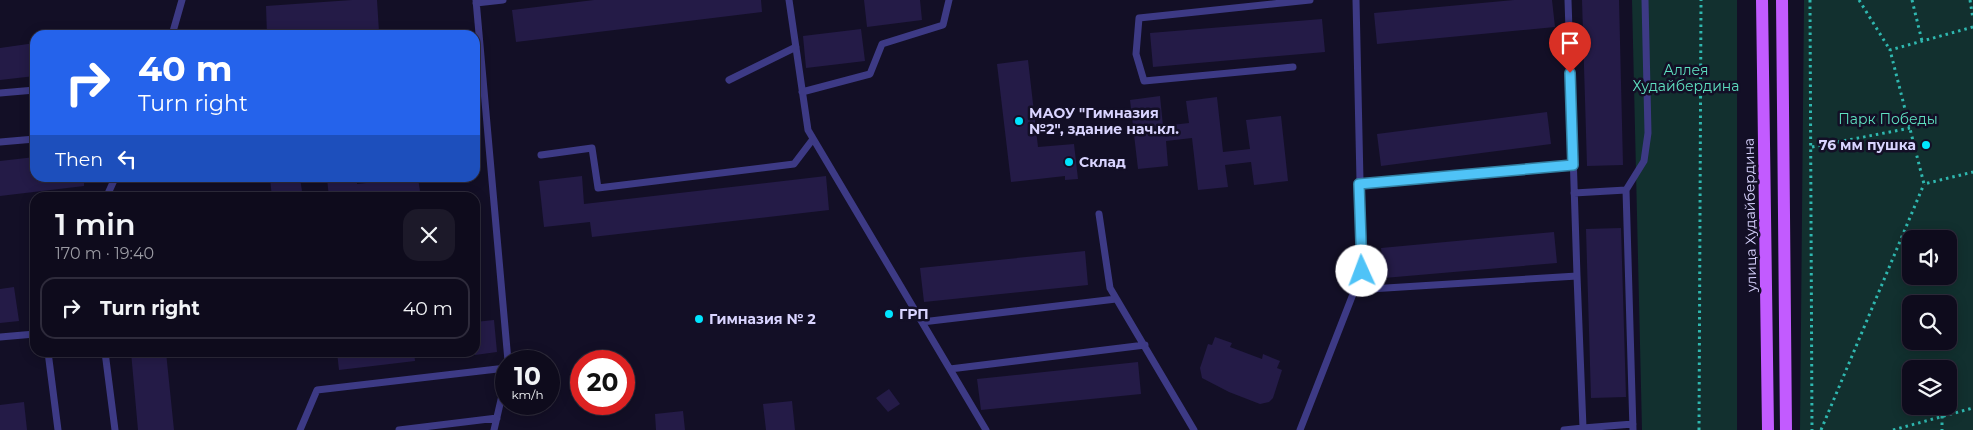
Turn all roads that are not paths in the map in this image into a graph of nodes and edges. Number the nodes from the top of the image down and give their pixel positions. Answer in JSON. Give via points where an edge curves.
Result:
{"nodes":[{"id":1,"x":182,"y":0,"type":"edge"},
{"id":2,"x":504,"y":0,"type":"edge"},
{"id":3,"x":789,"y":0,"type":"edge"},
{"id":4,"x":949,"y":0,"type":"edge"},
{"id":5,"x":1310,"y":0,"type":"edge"},
{"id":6,"x":1356,"y":0,"type":"edge"},
{"id":7,"x":1568,"y":0,"type":"edge"},
{"id":8,"x":1645,"y":0,"type":"edge"},
{"id":9,"x":1762,"y":0,"type":"edge"},
{"id":10,"x":1782,"y":0,"type":"edge"},
{"id":11,"x":476,"y":2,"type":"edge"},
{"id":12,"x":1259,"y":3,"type":"edge"},
{"id":13,"x":173,"y":30,"type":"edge"},
{"id":14,"x":478,"y":30,"type":"edge"},
{"id":15,"x":480,"y":47,"type":"edge"},
{"id":16,"x":796,"y":48,"type":"junction"},
{"id":17,"x":1293,"y":67,"type":"dead end"},
{"id":18,"x":729,"y":80,"type":"dead end"},
{"id":19,"x":30,"y":90,"type":"edge"},
{"id":20,"x":802,"y":92,"type":"junction"},
{"id":21,"x":0,"y":93,"type":"edge"},
{"id":22,"x":30,"y":139,"type":"edge"},
{"id":23,"x":813,"y":139,"type":"junction"},
{"id":24,"x":0,"y":142,"type":"edge"},
{"id":25,"x":541,"y":155,"type":"dead end"},
{"id":26,"x":1573,"y":165,"type":"junction"},
{"id":27,"x":1359,"y":184,"type":"junction"},
{"id":28,"x":1626,"y":190,"type":"junction"},
{"id":29,"x":1574,"y":193,"type":"junction"},
{"id":30,"x":1099,"y":214,"type":"dead end"},
{"id":31,"x":1577,"y":276,"type":"junction"},
{"id":32,"x":1354,"y":290,"type":"junction"},
{"id":33,"x":1116,"y":299,"type":"junction"},
{"id":34,"x":922,"y":322,"type":"junction"},
{"id":35,"x":30,"y":334,"type":"edge"},
{"id":36,"x":0,"y":337,"type":"edge"},
{"id":37,"x":1145,"y":345,"type":"junction"},
{"id":38,"x":507,"y":350,"type":"edge"},
{"id":39,"x":49,"y":357,"type":"edge"},
{"id":40,"x":105,"y":357,"type":"edge"},
{"id":41,"x":495,"y":369,"type":"edge"},
{"id":42,"x":950,"y":369,"type":"junction"},
{"id":43,"x":498,"y":415,"type":"edge"},
{"id":44,"x":497,"y":418,"type":"junction"},
{"id":45,"x":1633,"y":427,"type":"edge"},
{"id":46,"x":1583,"y":428,"type":"junction"},
{"id":47,"x":58,"y":430,"type":"edge"},
{"id":48,"x":115,"y":430,"type":"edge"},
{"id":49,"x":300,"y":430,"type":"edge"},
{"id":50,"x":398,"y":430,"type":"edge"},
{"id":51,"x":494,"y":430,"type":"edge"},
{"id":52,"x":986,"y":430,"type":"edge"},
{"id":53,"x":1194,"y":430,"type":"edge"},
{"id":54,"x":1300,"y":430,"type":"edge"},
{"id":55,"x":1564,"y":430,"type":"edge"},
{"id":56,"x":1768,"y":430,"type":"edge"},
{"id":57,"x":1786,"y":430,"type":"edge"}],
"edges":[{"from":1,"to":13,"type":"lane"},
{"from":2,"to":11,"type":"lane"},
{"from":3,"to":16,"type":"lane"},
{"from":4,"to":20,"type":"lane","via":[[943,25],[882,44],[870,74]]},
{"from":5,"to":12,"type":"lane"},
{"from":6,"to":27,"type":"lane"},
{"from":7,"to":26,"type":"lane"},
{"from":8,"to":28,"type":"lane","via":[[1648,133],[1644,161]]},
{"from":9,"to":56,"type":"main road","name":"улица Худайбердина"},
{"from":10,"to":57,"type":"main road"},
{"from":11,"to":14,"type":"lane"},
{"from":12,"to":17,"type":"lane","via":[[1140,18],[1136,54],[1144,81]]},
{"from":15,"to":38,"type":"lane"},
{"from":16,"to":18,"type":"lane"},
{"from":16,"to":20,"type":"lane"},
{"from":19,"to":21,"type":"lane"},
{"from":20,"to":23,"type":"lane","via":[[808,130]]},
{"from":22,"to":24,"type":"lane"},
{"from":23,"to":25,"type":"lane","via":[[794,164],[598,188],[592,148]]},
{"from":23,"to":34,"type":"lane"},
{"from":26,"to":27,"type":"lane"},
{"from":26,"to":29,"type":"lane"},
{"from":27,"to":32,"type":"lane","via":[[1362,271]]},
{"from":28,"to":29,"type":"lane"},
{"from":28,"to":45,"type":"lane"},
{"from":29,"to":31,"type":"lane"},
{"from":30,"to":33,"type":"lane","via":[[1110,288]]},
{"from":31,"to":32,"type":"lane"},
{"from":31,"to":46,"type":"lane"},
{"from":32,"to":54,"type":"lane"},
{"from":33,"to":34,"type":"lane"},
{"from":33,"to":37,"type":"lane"},
{"from":34,"to":42,"type":"lane"},
{"from":35,"to":36,"type":"lane"},
{"from":37,"to":42,"type":"lane"},
{"from":37,"to":53,"type":"lane"},
{"from":39,"to":47,"type":"lane"},
{"from":40,"to":48,"type":"lane"},
{"from":41,"to":49,"type":"lane","via":[[316,390]]},
{"from":42,"to":52,"type":"lane"},
{"from":43,"to":44,"type":"lane"},
{"from":44,"to":50,"type":"lane"},
{"from":44,"to":51,"type":"lane"},
{"from":45,"to":46,"type":"lane"},
{"from":46,"to":55,"type":"lane"}]}
